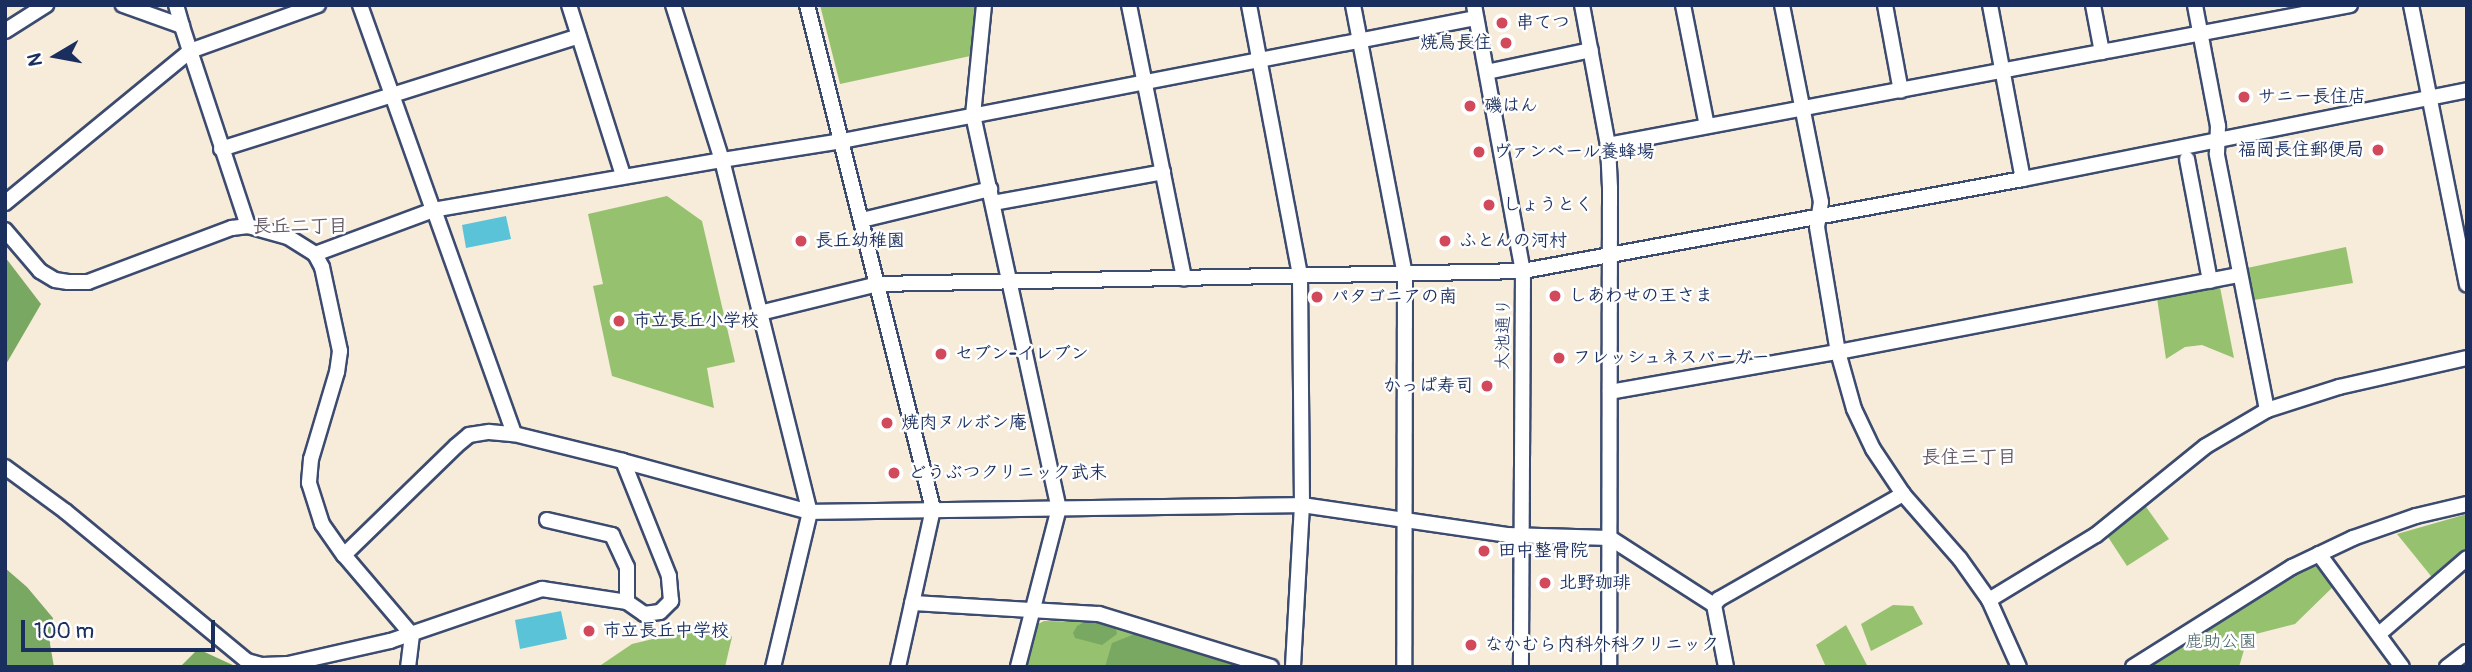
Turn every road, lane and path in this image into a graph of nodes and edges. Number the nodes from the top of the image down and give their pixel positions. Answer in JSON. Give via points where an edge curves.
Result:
{"nodes":[{"id":1,"x":47,"y":5,"type":"edge"},
{"id":2,"x":123,"y":5,"type":"edge"},
{"id":3,"x":176,"y":5,"type":"edge"},
{"id":4,"x":317,"y":5,"type":"edge"},
{"id":5,"x":360,"y":5,"type":"edge"},
{"id":6,"x":569,"y":5,"type":"edge"},
{"id":7,"x":673,"y":5,"type":"edge"},
{"id":8,"x":807,"y":5,"type":"edge"},
{"id":9,"x":984,"y":5,"type":"edge"},
{"id":10,"x":1129,"y":5,"type":"edge"},
{"id":11,"x":1249,"y":5,"type":"edge"},
{"id":12,"x":1353,"y":5,"type":"edge"},
{"id":13,"x":1582,"y":5,"type":"edge"},
{"id":14,"x":1683,"y":5,"type":"edge"},
{"id":15,"x":1782,"y":5,"type":"edge"},
{"id":16,"x":1885,"y":5,"type":"edge"},
{"id":17,"x":1990,"y":5,"type":"edge"},
{"id":18,"x":2093,"y":5,"type":"edge"},
{"id":19,"x":2195,"y":5,"type":"edge"},
{"id":20,"x":2350,"y":5,"type":"edge"},
{"id":21,"x":2411,"y":5,"type":"edge"},
{"id":22,"x":2297,"y":10,"type":"edge"},
{"id":23,"x":1475,"y":12,"type":"edge"},
{"id":24,"x":182,"y":26,"type":"junction"},
{"id":25,"x":5,"y":31,"type":"edge"},
{"id":26,"x":2200,"y":34,"type":"junction"},
{"id":27,"x":579,"y":36,"type":"junction"},
{"id":28,"x":1359,"y":40,"type":"junction"},
{"id":29,"x":1591,"y":50,"type":"junction"},
{"id":30,"x":190,"y":51,"type":"junction"},
{"id":31,"x":2102,"y":52,"type":"junction"},
{"id":32,"x":1259,"y":60,"type":"junction"},
{"id":33,"x":1487,"y":72,"type":"junction"},
{"id":34,"x":2003,"y":72,"type":"junction"},
{"id":35,"x":1144,"y":82,"type":"junction"},
{"id":36,"x":1901,"y":90,"type":"junction"},
{"id":37,"x":2467,"y":90,"type":"edge"},
{"id":38,"x":391,"y":95,"type":"junction"},
{"id":39,"x":2430,"y":97,"type":"junction"},
{"id":40,"x":1804,"y":108,"type":"junction"},
{"id":41,"x":973,"y":115,"type":"junction"},
{"id":42,"x":1707,"y":126,"type":"junction"},
{"id":43,"x":2218,"y":140,"type":"junction"},
{"id":44,"x":842,"y":141,"type":"junction"},
{"id":45,"x":1608,"y":145,"type":"junction"},
{"id":46,"x":221,"y":149,"type":"junction"},
{"id":47,"x":2187,"y":159,"type":"dead end"},
{"id":48,"x":722,"y":160,"type":"junction"},
{"id":49,"x":1163,"y":172,"type":"junction"},
{"id":50,"x":623,"y":175,"type":"junction"},
{"id":51,"x":2023,"y":179,"type":"junction"},
{"id":52,"x":991,"y":196,"type":"junction"},
{"id":53,"x":5,"y":204,"type":"edge"},
{"id":54,"x":2460,"y":204,"type":"edge"},
{"id":55,"x":434,"y":210,"type":"junction"},
{"id":56,"x":1820,"y":215,"type":"junction"},
{"id":57,"x":862,"y":220,"type":"junction"},
{"id":58,"x":248,"y":226,"type":"junction"},
{"id":59,"x":5,"y":230,"type":"edge"},
{"id":60,"x":315,"y":254,"type":"junction"},
{"id":61,"x":1611,"y":255,"type":"junction"},
{"id":62,"x":1523,"y":271,"type":"junction"},
{"id":63,"x":1405,"y":275,"type":"junction"},
{"id":64,"x":2239,"y":275,"type":"junction"},
{"id":65,"x":1300,"y":276,"type":"junction"},
{"id":66,"x":1185,"y":279,"type":"junction"},
{"id":67,"x":2210,"y":281,"type":"junction"},
{"id":68,"x":1011,"y":282,"type":"junction"},
{"id":69,"x":878,"y":284,"type":"junction"},
{"id":70,"x":2467,"y":284,"type":"edge"},
{"id":71,"x":760,"y":313,"type":"junction"},
{"id":72,"x":1838,"y":352,"type":"junction"},
{"id":73,"x":2467,"y":358,"type":"edge"},
{"id":74,"x":1610,"y":392,"type":"junction"},
{"id":75,"x":2267,"y":410,"type":"junction"},
{"id":76,"x":514,"y":434,"type":"junction"},
{"id":77,"x":622,"y":461,"type":"junction"},
{"id":78,"x":5,"y":467,"type":"edge"},
{"id":79,"x":1903,"y":494,"type":"junction"},
{"id":80,"x":2467,"y":504,"type":"edge"},
{"id":81,"x":1302,"y":505,"type":"junction"},
{"id":82,"x":1059,"y":508,"type":"junction"},
{"id":83,"x":933,"y":509,"type":"junction"},
{"id":84,"x":810,"y":512,"type":"junction"},
{"id":85,"x":1405,"y":519,"type":"junction"},
{"id":86,"x":547,"y":520,"type":"dead end"},
{"id":87,"x":1520,"y":536,"type":"junction"},
{"id":88,"x":1610,"y":538,"type":"junction"},
{"id":89,"x":2319,"y":554,"type":"junction"},
{"id":90,"x":344,"y":555,"type":"junction"},
{"id":91,"x":2467,"y":558,"type":"edge"},
{"id":92,"x":1989,"y":600,"type":"junction"},
{"id":93,"x":627,"y":602,"type":"junction"},
{"id":94,"x":912,"y":603,"type":"junction"},
{"id":95,"x":1714,"y":605,"type":"junction"},
{"id":96,"x":1033,"y":611,"type":"junction"},
{"id":97,"x":2379,"y":634,"type":"junction"},
{"id":98,"x":412,"y":635,"type":"junction"},
{"id":99,"x":2467,"y":652,"type":"edge"},
{"id":100,"x":408,"y":667,"type":"edge"},
{"id":101,"x":773,"y":667,"type":"edge"},
{"id":102,"x":898,"y":667,"type":"edge"},
{"id":103,"x":1018,"y":667,"type":"edge"},
{"id":104,"x":1271,"y":667,"type":"edge"},
{"id":105,"x":1293,"y":667,"type":"edge"},
{"id":106,"x":1404,"y":667,"type":"edge"},
{"id":107,"x":1521,"y":667,"type":"edge"},
{"id":108,"x":1609,"y":667,"type":"edge"},
{"id":109,"x":1726,"y":667,"type":"edge"},
{"id":110,"x":2019,"y":667,"type":"edge"},
{"id":111,"x":2133,"y":667,"type":"edge"},
{"id":112,"x":2402,"y":667,"type":"edge"},
{"id":113,"x":2447,"y":667,"type":"edge"}],
"edges":[{"from":1,"to":25,"type":"street"},
{"from":2,"to":24,"type":"street"},
{"from":3,"to":24,"type":"street"},
{"from":4,"to":30,"type":"street"},
{"from":5,"to":38,"type":"street"},
{"from":6,"to":27,"type":"street"},
{"from":7,"to":48,"type":"street"},
{"from":8,"to":44,"type":"street"},
{"from":9,"to":41,"type":"street"},
{"from":10,"to":35,"type":"street"},
{"from":11,"to":32,"type":"street"},
{"from":12,"to":28,"type":"street"},
{"from":13,"to":29,"type":"street"},
{"from":14,"to":42,"type":"street"},
{"from":15,"to":40,"type":"street"},
{"from":16,"to":36,"type":"street"},
{"from":17,"to":34,"type":"street"},
{"from":18,"to":31,"type":"street"},
{"from":19,"to":26,"type":"street"},
{"from":20,"to":22,"type":"street"},
{"from":21,"to":39,"type":"street"},
{"from":22,"to":26,"type":"street"},
{"from":23,"to":28,"type":"street"},
{"from":23,"to":33,"type":"street","name":"大池通り"},
{"from":24,"to":30,"type":"street"},
{"from":26,"to":31,"type":"street"},
{"from":26,"to":43,"type":"street"},
{"from":27,"to":38,"type":"street"},
{"from":27,"to":50,"type":"street"},
{"from":28,"to":32,"type":"street"},
{"from":28,"to":63,"type":"street"},
{"from":29,"to":33,"type":"street"},
{"from":29,"to":45,"type":"street"},
{"from":30,"to":46,"type":"street"},
{"from":30,"to":53,"type":"street"},
{"from":31,"to":34,"type":"street"},
{"from":32,"to":35,"type":"street"},
{"from":32,"to":65,"type":"street"},
{"from":33,"to":62,"type":"street","name":"大池通り"},
{"from":34,"to":36,"type":"street"},
{"from":34,"to":51,"type":"street"},
{"from":35,"to":41,"type":"street"},
{"from":35,"to":49,"type":"street"},
{"from":36,"to":40,"type":"street"},
{"from":37,"to":39,"type":"street"},
{"from":38,"to":46,"type":"street"},
{"from":38,"to":55,"type":"street"},
{"from":39,"to":43,"type":"street"},
{"from":39,"to":54,"type":"street"},
{"from":40,"to":42,"type":"street"},
{"from":40,"to":56,"type":"street"},
{"from":41,"to":44,"type":"street"},
{"from":41,"to":52,"type":"street"},
{"from":42,"to":45,"type":"street"},
{"from":43,"to":51,"type":"street"},
{"from":43,"to":64,"type":"street"},
{"from":44,"to":48,"type":"street"},
{"from":44,"to":57,"type":"street"},
{"from":45,"to":61,"type":"street"},
{"from":46,"to":58,"type":"street"},
{"from":47,"to":67,"type":"street"},
{"from":48,"to":50,"type":"street"},
{"from":48,"to":71,"type":"street"},
{"from":49,"to":52,"type":"street"},
{"from":49,"to":66,"type":"street"},
{"from":50,"to":55,"type":"street"},
{"from":51,"to":56,"type":"street"},
{"from":52,"to":57,"type":"street"},
{"from":52,"to":68,"type":"street"},
{"from":54,"to":70,"type":"street"},
{"from":55,"to":60,"type":"street"},
{"from":55,"to":76,"type":"street"},
{"from":56,"to":61,"type":"street"},
{"from":56,"to":72,"type":"street","via":[[1817,227]]},
{"from":57,"to":69,"type":"street"},
{"from":58,"to":59,"type":"street","via":[[88,282],[55,280],[40,271]]},
{"from":58,"to":60,"type":"street","via":[[288,237]]},
{"from":60,"to":90,"type":"street","via":[[322,267],[340,351],[311,459],[309,483],[322,524]]},
{"from":61,"to":62,"type":"street"},
{"from":61,"to":74,"type":"street"},
{"from":62,"to":63,"type":"street"},
{"from":62,"to":87,"type":"street","name":"大池通り"},
{"from":63,"to":65,"type":"street"},
{"from":63,"to":85,"type":"street"},
{"from":64,"to":67,"type":"street"},
{"from":64,"to":75,"type":"street"},
{"from":65,"to":66,"type":"street"},
{"from":65,"to":81,"type":"street"},
{"from":66,"to":68,"type":"street"},
{"from":67,"to":72,"type":"street"},
{"from":68,"to":69,"type":"street"},
{"from":68,"to":82,"type":"street"},
{"from":69,"to":71,"type":"street"},
{"from":69,"to":83,"type":"street"},
{"from":71,"to":84,"type":"street"},
{"from":72,"to":74,"type":"street"},
{"from":72,"to":79,"type":"street","via":[[1854,410]]},
{"from":73,"to":75,"type":"street","via":[[2339,387]]},
{"from":74,"to":88,"type":"street"},
{"from":75,"to":92,"type":"street","via":[[2206,446],[2096,535]]},
{"from":76,"to":77,"type":"street"},
{"from":76,"to":90,"type":"street","via":[[469,435]]},
{"from":77,"to":84,"type":"street"},
{"from":77,"to":93,"type":"street","via":[[669,576],[671,601],[660,612],[644,614]]},
{"from":78,"to":98,"type":"street","via":[[65,510],[247,661],[262,666],[288,664]]},
{"from":79,"to":92,"type":"street"},
{"from":79,"to":95,"type":"street"},
{"from":80,"to":89,"type":"street","via":[[2416,516]]},
{"from":81,"to":82,"type":"street"},
{"from":81,"to":85,"type":"street"},
{"from":81,"to":105,"type":"street"},
{"from":82,"to":83,"type":"street"},
{"from":82,"to":96,"type":"street"},
{"from":83,"to":84,"type":"street"},
{"from":83,"to":94,"type":"street"},
{"from":84,"to":101,"type":"street"},
{"from":85,"to":87,"type":"street"},
{"from":85,"to":106,"type":"street"},
{"from":86,"to":93,"type":"street","via":[[612,535],[627,567]]},
{"from":87,"to":88,"type":"street"},
{"from":87,"to":107,"type":"street","name":"大池通り"},
{"from":88,"to":95,"type":"street"},
{"from":88,"to":108,"type":"street"},
{"from":89,"to":97,"type":"street"},
{"from":89,"to":111,"type":"street"},
{"from":90,"to":98,"type":"street"},
{"from":91,"to":97,"type":"street"},
{"from":92,"to":110,"type":"street"},
{"from":93,"to":98,"type":"street","via":[[542,589]]},
{"from":94,"to":96,"type":"street"},
{"from":94,"to":102,"type":"street"},
{"from":95,"to":109,"type":"street"},
{"from":96,"to":103,"type":"street"},
{"from":96,"to":104,"type":"street","via":[[1098,614]]},
{"from":97,"to":112,"type":"street"},
{"from":98,"to":100,"type":"street"},
{"from":99,"to":113,"type":"street"}]}
